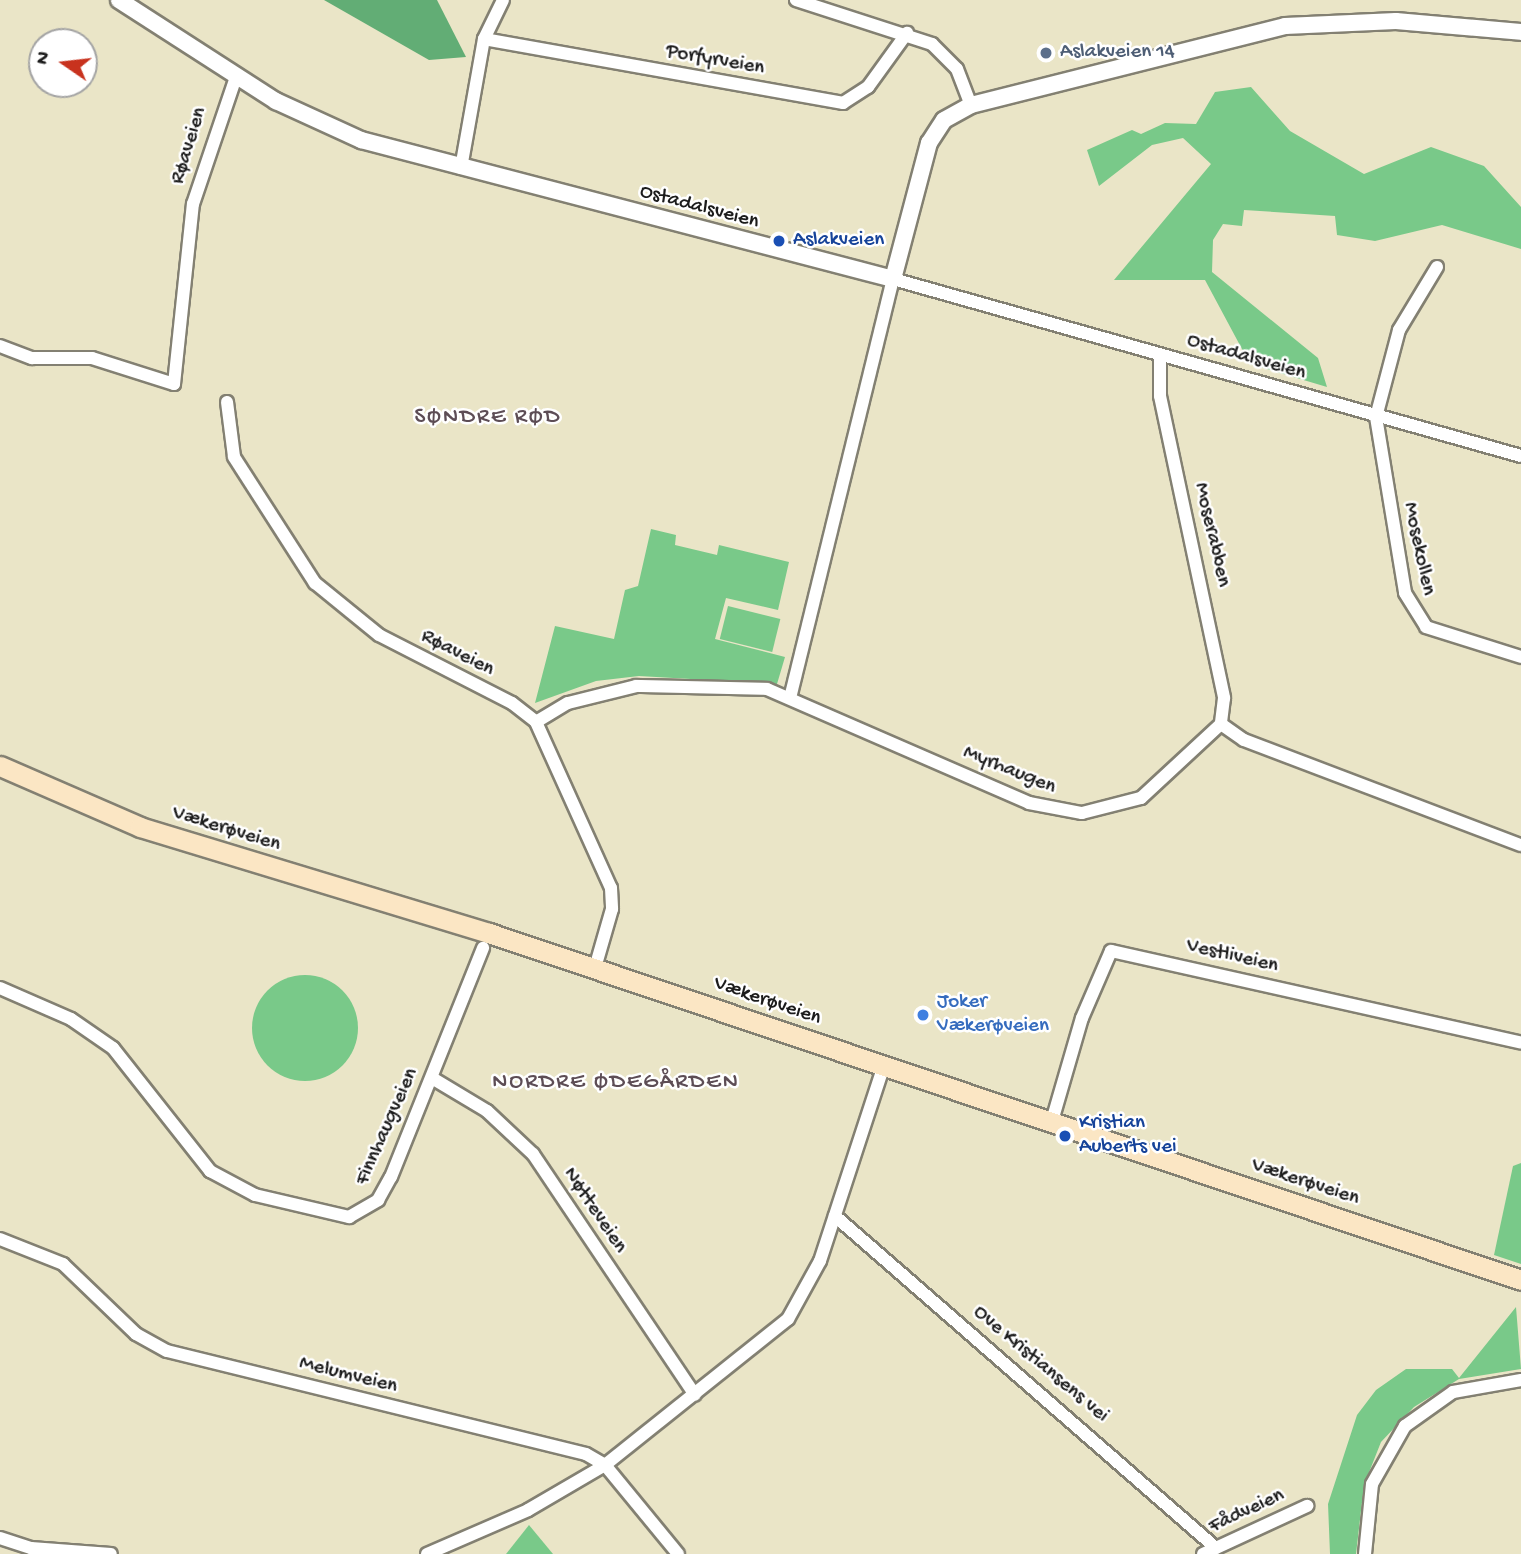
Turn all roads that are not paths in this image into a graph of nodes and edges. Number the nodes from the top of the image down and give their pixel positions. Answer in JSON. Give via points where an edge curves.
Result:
{"nodes":[{"id":1,"x":119,"y":0,"type":"edge"},
{"id":2,"x":503,"y":0,"type":"edge"},
{"id":3,"x":796,"y":0,"type":"edge"},
{"id":4,"x":907,"y":33,"type":"junction"},
{"id":5,"x":1521,"y":33,"type":"edge"},
{"id":6,"x":484,"y":39,"type":"junction"},
{"id":7,"x":236,"y":77,"type":"junction"},
{"id":8,"x":971,"y":106,"type":"junction"},
{"id":9,"x":461,"y":168,"type":"junction"},
{"id":10,"x":1437,"y":267,"type":"dead end"},
{"id":11,"x":893,"y":279,"type":"junction"},
{"id":12,"x":0,"y":346,"type":"edge"},
{"id":13,"x":1160,"y":355,"type":"junction"},
{"id":14,"x":228,"y":402,"type":"dead end"},
{"id":15,"x":1376,"y":417,"type":"junction"},
{"id":16,"x":1521,"y":456,"type":"edge"},
{"id":17,"x":1521,"y":657,"type":"edge"},
{"id":18,"x":790,"y":694,"type":"junction"},
{"id":19,"x":536,"y":722,"type":"junction"},
{"id":20,"x":1221,"y":724,"type":"junction"},
{"id":21,"x":0,"y":766,"type":"edge"},
{"id":22,"x":1521,"y":845,"type":"edge"},
{"id":23,"x":483,"y":948,"type":"dead end"},
{"id":24,"x":595,"y":968,"type":"junction"},
{"id":25,"x":0,"y":988,"type":"edge"},
{"id":26,"x":1521,"y":1043,"type":"edge"},
{"id":27,"x":884,"y":1065,"type":"junction"},
{"id":28,"x":432,"y":1079,"type":"junction"},
{"id":29,"x":1052,"y":1121,"type":"junction"},
{"id":30,"x":835,"y":1216,"type":"junction"},
{"id":31,"x":0,"y":1239,"type":"edge"},
{"id":32,"x":1521,"y":1280,"type":"edge"},
{"id":33,"x":1521,"y":1380,"type":"edge"},
{"id":34,"x":695,"y":1395,"type":"junction"},
{"id":35,"x":605,"y":1465,"type":"junction"},
{"id":36,"x":1307,"y":1506,"type":"dead end"},
{"id":37,"x":0,"y":1538,"type":"edge"},
{"id":38,"x":1216,"y":1548,"type":"junction"},
{"id":39,"x":111,"y":1554,"type":"edge"},
{"id":40,"x":427,"y":1554,"type":"edge"},
{"id":41,"x":678,"y":1554,"type":"edge"},
{"id":42,"x":1203,"y":1554,"type":"edge"},
{"id":43,"x":1365,"y":1554,"type":"edge"}],
"edges":[{"from":1,"to":7,"type":"street","name":"Ostadalsveien"},
{"from":2,"to":6,"type":"street"},
{"from":3,"to":4,"type":"street"},
{"from":4,"to":6,"type":"street","name":"Porfyrveien","via":[[868,87],[843,103]]},
{"from":4,"to":8,"type":"street","via":[[950,59]]},
{"from":5,"to":8,"type":"street","via":[[1385,21],[1285,26]]},
{"from":6,"to":9,"type":"street"},
{"from":7,"to":9,"type":"street","name":"Ostadalsveien","via":[[340,132]]},
{"from":7,"to":12,"type":"street","name":"Røaveien","via":[[191,213],[174,384],[92,358],[32,358]]},
{"from":8,"to":11,"type":"street","via":[[933,134]]},
{"from":9,"to":11,"type":"street","name":"Ostadalsveien"},
{"from":10,"to":15,"type":"street","via":[[1399,330]]},
{"from":11,"to":13,"type":"street","name":"Ostadalsveien"},
{"from":11,"to":18,"type":"street"},
{"from":13,"to":15,"type":"street","name":"Ostadalsveien"},
{"from":13,"to":20,"type":"street","name":"Moserabben","via":[[1160,396],[1224,698]]},
{"from":14,"to":19,"type":"street","name":"Røaveien","via":[[234,457],[315,583],[379,635],[512,703]]},
{"from":15,"to":16,"type":"street","name":"Ostadalsveien"},
{"from":15,"to":17,"type":"street","name":"Mosekollen","via":[[1410,607],[1438,633]]},
{"from":18,"to":19,"type":"street","name":"Myrhaugen","via":[[636,686],[568,703]]},
{"from":18,"to":20,"type":"street","name":"Myrhaugen","via":[[1061,812],[1134,802]]},
{"from":19,"to":24,"type":"street","name":"Røaveien","via":[[611,888],[612,909]]},
{"from":20,"to":22,"type":"street","via":[[1244,740]]},
{"from":21,"to":24,"type":"main road","name":"Vækerøveien","via":[[140,827]]},
{"from":23,"to":28,"type":"street","name":"Finnhaugveien"},
{"from":24,"to":27,"type":"main road","name":"Vækerøveien"},
{"from":25,"to":28,"type":"street","name":"Finnhaugveien","via":[[71,1019],[113,1048],[210,1171],[255,1195],[330,1216],[358,1214],[378,1200]]},
{"from":26,"to":29,"type":"street","name":"Vestliveien","via":[[1111,951],[1082,1018]]},
{"from":27,"to":29,"type":"main road","name":"Vækerøveien"},
{"from":27,"to":30,"type":"street"},
{"from":28,"to":34,"type":"street","name":"Nøtteveien","via":[[486,1111],[533,1154]]},
{"from":29,"to":32,"type":"main road","name":"Vækerøveien"},
{"from":30,"to":34,"type":"street","via":[[798,1306]]},
{"from":30,"to":38,"type":"street","name":"Ove Kristiansens vei"},
{"from":31,"to":35,"type":"street","name":"Melumveien","via":[[63,1264],[136,1334],[167,1351],[573,1450]]},
{"from":33,"to":43,"type":"street","via":[[1453,1392],[1405,1426],[1372,1484]]},
{"from":34,"to":35,"type":"street"},
{"from":35,"to":40,"type":"street","via":[[528,1510]]},
{"from":35,"to":41,"type":"street","name":"Melumveien"},
{"from":36,"to":38,"type":"street","name":"Fådveien"},
{"from":37,"to":39,"type":"street","via":[[31,1548]]},
{"from":38,"to":42,"type":"street","name":"Fådveien"}]}
